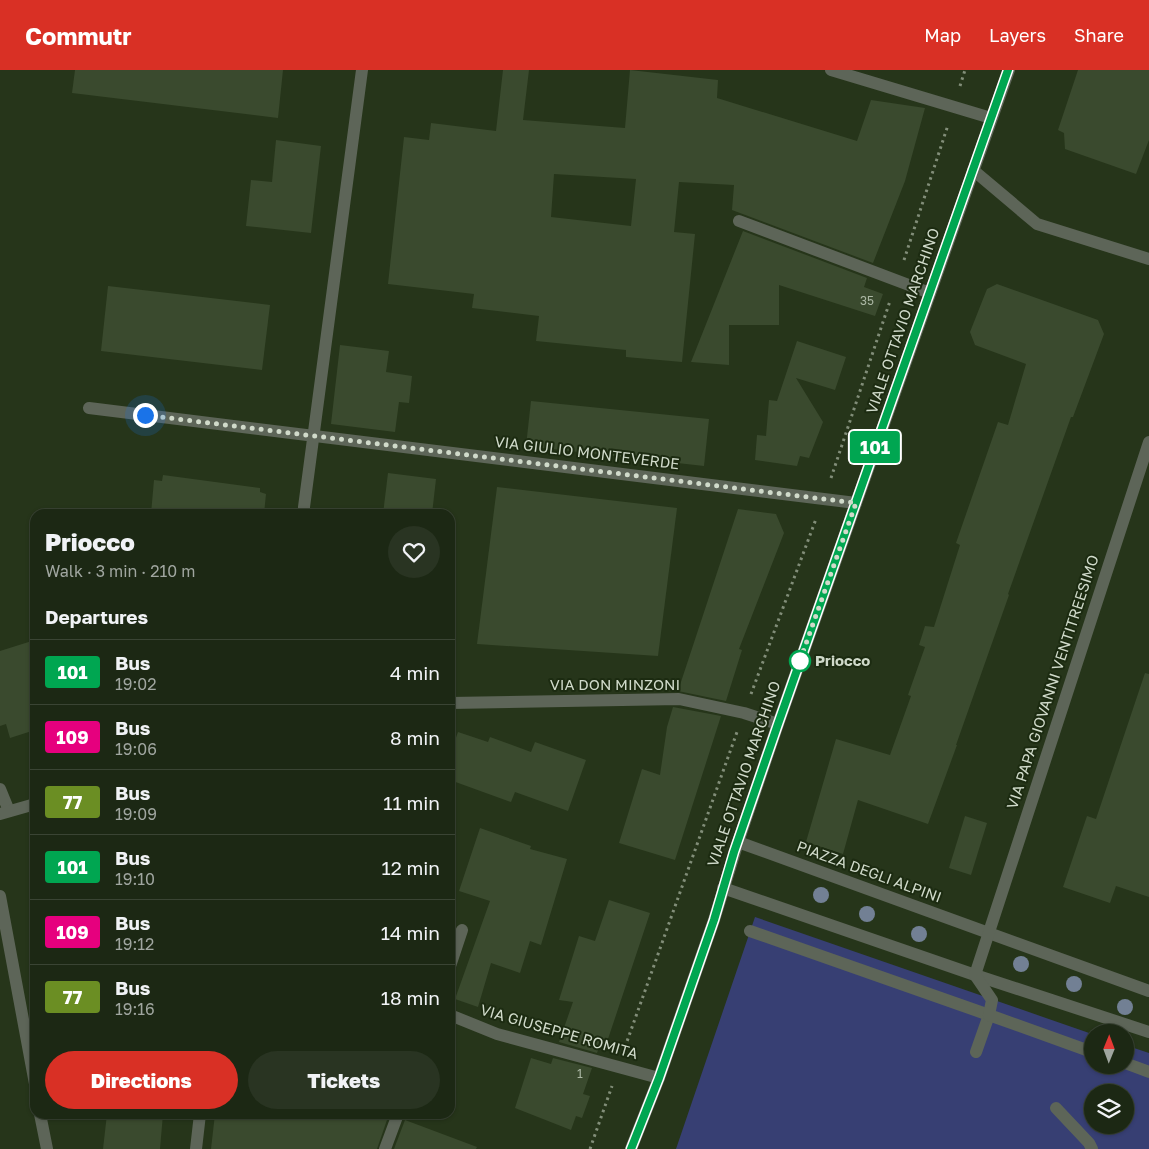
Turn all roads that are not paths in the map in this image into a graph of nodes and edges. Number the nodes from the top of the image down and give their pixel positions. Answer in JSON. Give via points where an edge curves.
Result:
{"nodes":[{"id":1,"x":362,"y":70,"type":"edge"},
{"id":2,"x":831,"y":70,"type":"edge"},
{"id":3,"x":1008,"y":70,"type":"edge"},
{"id":4,"x":991,"y":118,"type":"junction"},
{"id":5,"x":973,"y":170,"type":"junction"},
{"id":6,"x":738,"y":221,"type":"dead end"},
{"id":7,"x":1149,"y":259,"type":"edge"},
{"id":8,"x":930,"y":293,"type":"junction"},
{"id":9,"x":89,"y":408,"type":"dead end"},
{"id":10,"x":314,"y":435,"type":"junction"},
{"id":11,"x":1149,"y":442,"type":"edge"},
{"id":12,"x":856,"y":503,"type":"junction"},
{"id":13,"x":304,"y":509,"type":"edge"},
{"id":14,"x":455,"y":703,"type":"edge"},
{"id":15,"x":778,"y":724,"type":"junction"},
{"id":16,"x":0,"y":789,"type":"edge"},
{"id":17,"x":30,"y":805,"type":"edge"},
{"id":18,"x":4,"y":812,"type":"edge"},
{"id":19,"x":738,"y":842,"type":"junction"},
{"id":20,"x":724,"y":888,"type":"junction"},
{"id":21,"x":0,"y":896,"type":"edge"},
{"id":22,"x":462,"y":930,"type":"dead end"},
{"id":23,"x":750,"y":931,"type":"dead end"},
{"id":24,"x":988,"y":932,"type":"junction"},
{"id":25,"x":455,"y":951,"type":"edge"},
{"id":26,"x":975,"y":975,"type":"junction"},
{"id":27,"x":1149,"y":991,"type":"edge"},
{"id":28,"x":989,"y":1016,"type":"junction"},
{"id":29,"x":455,"y":1017,"type":"edge"},
{"id":30,"x":1149,"y":1032,"type":"edge"},
{"id":31,"x":1084,"y":1049,"type":"edge"},
{"id":32,"x":976,"y":1052,"type":"dead end"},
{"id":33,"x":30,"y":1057,"type":"edge"},
{"id":34,"x":1134,"y":1066,"type":"edge"},
{"id":35,"x":1149,"y":1072,"type":"edge"},
{"id":36,"x":659,"y":1078,"type":"junction"},
{"id":37,"x":1056,"y":1108,"type":"dead end"},
{"id":38,"x":41,"y":1119,"type":"edge"},
{"id":39,"x":199,"y":1119,"type":"edge"},
{"id":40,"x":396,"y":1119,"type":"edge"},
{"id":41,"x":47,"y":1149,"type":"edge"},
{"id":42,"x":196,"y":1149,"type":"edge"},
{"id":43,"x":385,"y":1149,"type":"edge"},
{"id":44,"x":631,"y":1149,"type":"edge"},
{"id":45,"x":1092,"y":1149,"type":"edge"}],
"edges":[{"from":1,"to":10,"type":"street"},
{"from":2,"to":4,"type":"street"},
{"from":3,"to":4,"type":"street","name":"VIALE OTTAVIO MARCHINO"},
{"from":4,"to":5,"type":"street","name":"VIALE OTTAVIO MARCHINO"},
{"from":5,"to":7,"type":"street","via":[[1037,224]]},
{"from":5,"to":8,"type":"street","name":"VIALE OTTAVIO MARCHINO"},
{"from":6,"to":8,"type":"street"},
{"from":8,"to":12,"type":"street","name":"VIALE OTTAVIO MARCHINO"},
{"from":9,"to":10,"type":"street","name":"VIA GIULIO MONTEVERDE"},
{"from":10,"to":12,"type":"street","name":"VIA GIULIO MONTEVERDE"},
{"from":10,"to":13,"type":"street"},
{"from":11,"to":24,"type":"street","name":"VIA PAPA GIOVANNI VENTITREESIMO"},
{"from":12,"to":15,"type":"street","name":"VIALE OTTAVIO MARCHINO"},
{"from":14,"to":15,"type":"street","name":"VIA DON MINZONI","via":[[679,699]]},
{"from":15,"to":19,"type":"street","name":"VIALE OTTAVIO MARCHINO"},
{"from":16,"to":18,"type":"street"},
{"from":17,"to":18,"type":"street"},
{"from":19,"to":20,"type":"street","name":"VIALE OTTAVIO MARCHINO"},
{"from":19,"to":24,"type":"street","name":"PIAZZA DEGLI ALPINI"},
{"from":20,"to":26,"type":"street"},
{"from":20,"to":36,"type":"street","name":"VIALE OTTAVIO MARCHINO"},
{"from":21,"to":33,"type":"street"},
{"from":22,"to":25,"type":"street"},
{"from":23,"to":28,"type":"street"},
{"from":24,"to":26,"type":"street"},
{"from":24,"to":27,"type":"street","name":"PIAZZA DEGLI ALPINI"},
{"from":26,"to":28,"type":"street","via":[[992,1000]]},
{"from":26,"to":30,"type":"street"},
{"from":28,"to":31,"type":"street"},
{"from":28,"to":32,"type":"street"},
{"from":29,"to":36,"type":"street","name":"VIA GIUSEPPE ROMITA","via":[[498,1034]]},
{"from":34,"to":35,"type":"street"},
{"from":36,"to":44,"type":"street","name":"VIALE OTTAVIO MARCHINO"},
{"from":37,"to":45,"type":"street"},
{"from":38,"to":41,"type":"street"},
{"from":39,"to":42,"type":"street"},
{"from":40,"to":43,"type":"street"}]}
